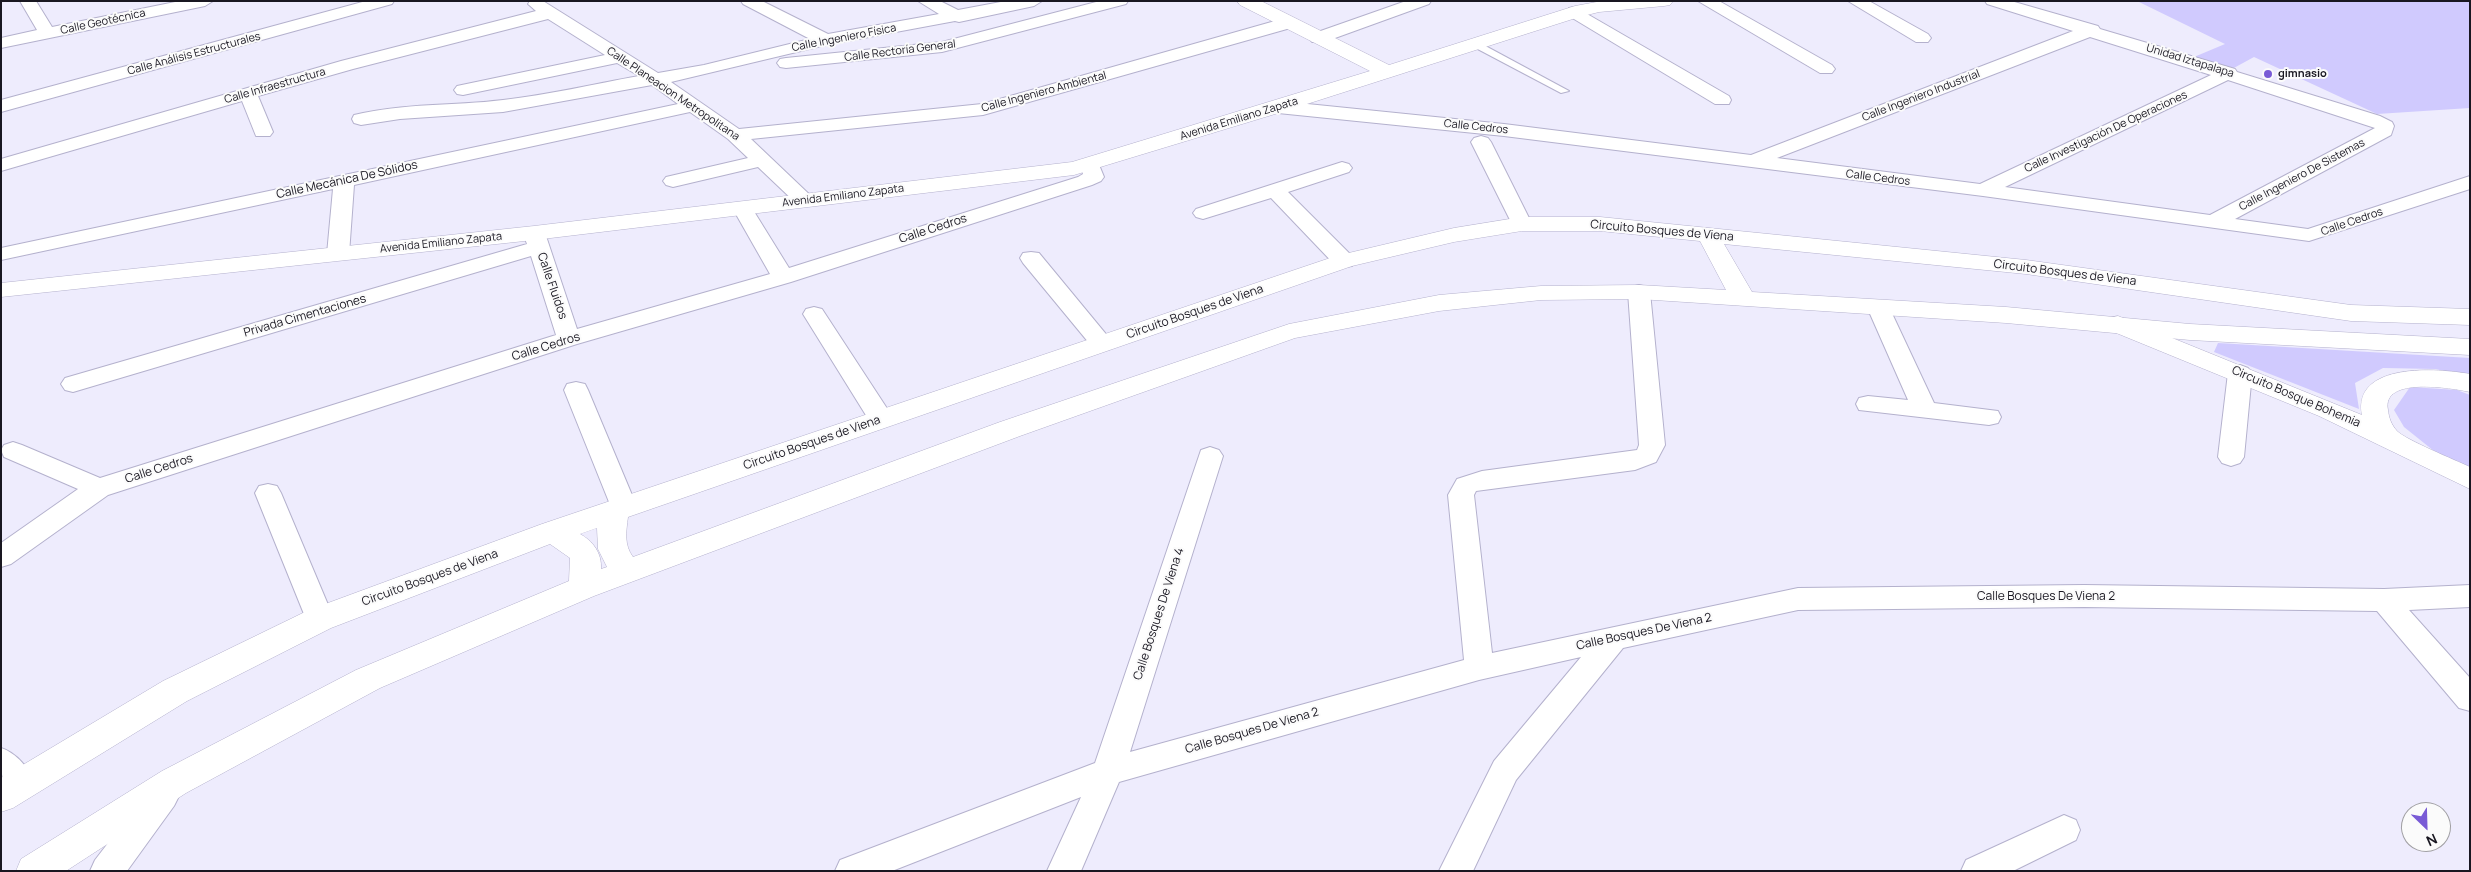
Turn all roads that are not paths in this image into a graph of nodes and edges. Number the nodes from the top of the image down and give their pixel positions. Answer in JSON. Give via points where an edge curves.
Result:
{"nodes":[{"id":1,"x":28,"y":1,"type":"edge"},
{"id":2,"x":386,"y":1,"type":"edge"},
{"id":3,"x":532,"y":1,"type":"edge"},
{"id":4,"x":749,"y":1,"type":"edge"},
{"id":5,"x":926,"y":1,"type":"edge"},
{"id":6,"x":1034,"y":1,"type":"edge"},
{"id":7,"x":1054,"y":1,"type":"edge"},
{"id":8,"x":1120,"y":1,"type":"edge"},
{"id":9,"x":1246,"y":1,"type":"edge"},
{"id":10,"x":1422,"y":1,"type":"edge"},
{"id":11,"x":1664,"y":1,"type":"edge"},
{"id":12,"x":1706,"y":1,"type":"edge"},
{"id":13,"x":1856,"y":1,"type":"edge"},
{"id":14,"x":1993,"y":1,"type":"edge"},
{"id":15,"x":198,"y":2,"type":"edge"},
{"id":16,"x":1586,"y":7,"type":"edge"},
{"id":17,"x":550,"y":13,"type":"junction"},
{"id":18,"x":1071,"y":15,"type":"junction"},
{"id":19,"x":959,"y":16,"type":"junction"},
{"id":20,"x":1288,"y":23,"type":"junction"},
{"id":21,"x":2092,"y":30,"type":"junction"},
{"id":22,"x":47,"y":33,"type":"junction"},
{"id":23,"x":1318,"y":38,"type":"junction"},
{"id":24,"x":1922,"y":38,"type":"dead end"},
{"id":25,"x":826,"y":40,"type":"junction"},
{"id":26,"x":1,"y":43,"type":"edge"},
{"id":27,"x":1475,"y":44,"type":"junction"},
{"id":28,"x":620,"y":57,"type":"junction"},
{"id":29,"x":704,"y":70,"type":"junction"},
{"id":30,"x":1826,"y":70,"type":"dead end"},
{"id":31,"x":1387,"y":72,"type":"junction"},
{"id":32,"x":2229,"y":73,"type":"junction"},
{"id":33,"x":655,"y":79,"type":"junction"},
{"id":34,"x":463,"y":90,"type":"dead end"},
{"id":35,"x":1564,"y":91,"type":"dead end"},
{"id":36,"x":248,"y":94,"type":"junction"},
{"id":37,"x":1722,"y":100,"type":"dead end"},
{"id":38,"x":1,"y":106,"type":"edge"},
{"id":39,"x":693,"y":106,"type":"junction"},
{"id":40,"x":1278,"y":107,"type":"junction"},
{"id":41,"x":361,"y":119,"type":"dead end"},
{"id":42,"x":2385,"y":126,"type":"joint"},
{"id":43,"x":263,"y":132,"type":"dead end"},
{"id":44,"x":734,"y":135,"type":"junction"},
{"id":45,"x":1481,"y":142,"type":"dead end"},
{"id":46,"x":763,"y":160,"type":"junction"},
{"id":47,"x":1750,"y":162,"type":"junction"},
{"id":48,"x":1090,"y":164,"type":"junction"},
{"id":49,"x":1,"y":165,"type":"edge"},
{"id":50,"x":1342,"y":168,"type":"dead end"},
{"id":51,"x":344,"y":181,"type":"junction"},
{"id":52,"x":673,"y":181,"type":"dead end"},
{"id":53,"x":2470,"y":182,"type":"edge"},
{"id":54,"x":1275,"y":190,"type":"junction"},
{"id":55,"x":1983,"y":190,"type":"junction"},
{"id":56,"x":804,"y":200,"type":"junction"},
{"id":57,"x":743,"y":209,"type":"junction"},
{"id":58,"x":1203,"y":213,"type":"dead end"},
{"id":59,"x":2215,"y":221,"type":"junction"},
{"id":60,"x":1522,"y":224,"type":"junction"},
{"id":61,"x":1708,"y":235,"type":"junction"},
{"id":62,"x":536,"y":240,"type":"junction"},
{"id":63,"x":1,"y":254,"type":"edge"},
{"id":64,"x":338,"y":254,"type":"junction"},
{"id":65,"x":1031,"y":258,"type":"dead end"},
{"id":66,"x":1344,"y":261,"type":"junction"},
{"id":67,"x":783,"y":277,"type":"junction"},
{"id":68,"x":1,"y":290,"type":"edge"},
{"id":69,"x":1639,"y":292,"type":"junction"},
{"id":70,"x":1743,"y":298,"type":"junction"},
{"id":71,"x":1878,"y":307,"type":"junction"},
{"id":72,"x":814,"y":314,"type":"dead end"},
{"id":73,"x":2470,"y":317,"type":"edge"},
{"id":74,"x":2118,"y":324,"type":"junction"},
{"id":75,"x":570,"y":340,"type":"junction"},
{"id":76,"x":1102,"y":344,"type":"junction"},
{"id":77,"x":2470,"y":347,"type":"edge"},
{"id":78,"x":2240,"y":373,"type":"junction"},
{"id":79,"x":2470,"y":383,"type":"edge"},
{"id":80,"x":73,"y":384,"type":"dead end"},
{"id":81,"x":576,"y":390,"type":"dead end"},
{"id":82,"x":1868,"y":404,"type":"dead end"},
{"id":83,"x":1925,"y":410,"type":"junction"},
{"id":84,"x":1988,"y":417,"type":"dead end"},
{"id":85,"x":881,"y":419,"type":"junction"},
{"id":86,"x":2387,"y":436,"type":"junction"},
{"id":87,"x":13,"y":451,"type":"dead end"},
{"id":88,"x":1210,"y":456,"type":"dead end"},
{"id":89,"x":2231,"y":456,"type":"dead end"},
{"id":90,"x":2470,"y":479,"type":"edge"},
{"id":91,"x":99,"y":488,"type":"junction"},
{"id":92,"x":268,"y":492,"type":"dead end"},
{"id":93,"x":620,"y":509,"type":"junction"},
{"id":94,"x":552,"y":532,"type":"junction"},
{"id":95,"x":1,"y":557,"type":"edge"},
{"id":96,"x":627,"y":571,"type":"junction"},
{"id":97,"x":583,"y":588,"type":"junction"},
{"id":98,"x":2470,"y":596,"type":"edge"},
{"id":99,"x":2384,"y":600,"type":"junction"},
{"id":100,"x":320,"y":619,"type":"junction"},
{"id":101,"x":1614,"y":639,"type":"junction"},
{"id":102,"x":1479,"y":668,"type":"junction"},
{"id":103,"x":2470,"y":699,"type":"edge"},
{"id":104,"x":1108,"y":772,"type":"junction"},
{"id":105,"x":7,"y":781,"type":"edge"},
{"id":106,"x":174,"y":782,"type":"junction"},
{"id":107,"x":2064,"y":830,"type":"dead end"},
{"id":108,"x":34,"y":871,"type":"edge"},
{"id":109,"x":107,"y":871,"type":"edge"},
{"id":110,"x":852,"y":871,"type":"edge"},
{"id":111,"x":1064,"y":871,"type":"edge"},
{"id":112,"x":1456,"y":871,"type":"edge"},
{"id":113,"x":1978,"y":871,"type":"edge"}],
"edges":[{"from":1,"to":22,"type":"street"},
{"from":2,"to":38,"type":"street","name":"Calle Análisis Estructurales"},
{"from":3,"to":17,"type":"street","name":"Calle Planeacion Metropolitana"},
{"from":4,"to":25,"type":"street"},
{"from":5,"to":19,"type":"street"},
{"from":6,"to":19,"type":"street","name":"Calle Ingeniero Física"},
{"from":7,"to":18,"type":"street"},
{"from":8,"to":18,"type":"street","name":"Calle Rectoría General"},
{"from":9,"to":20,"type":"main road"},
{"from":10,"to":23,"type":"street"},
{"from":11,"to":16,"type":"main road","name":"Avenida Emiliano Zapata"},
{"from":12,"to":30,"type":"street"},
{"from":13,"to":24,"type":"street"},
{"from":14,"to":21,"type":"street","name":"Unidad Iztapalapa"},
{"from":15,"to":22,"type":"street","name":"Calle Geotécnica"},
{"from":16,"to":27,"type":"main road","name":"Avenida Emiliano Zapata"},
{"from":16,"to":37,"type":"street"},
{"from":17,"to":28,"type":"street","name":"Calle Planeacion Metropolitana"},
{"from":17,"to":36,"type":"street","name":"Calle Infraestructura"},
{"from":18,"to":29,"type":"street","name":"Calle Rectoría General","via":[[942,48]]},
{"from":19,"to":25,"type":"street","name":"Calle Ingeniero Física"},
{"from":20,"to":23,"type":"main road"},
{"from":20,"to":44,"type":"street","name":"Calle Ingeniero Ambiental","via":[[983,109]]},
{"from":21,"to":32,"type":"street","name":"Unidad Iztapalapa"},
{"from":21,"to":47,"type":"street","name":"Calle Ingeniero Industrial"},
{"from":22,"to":26,"type":"street","name":"Calle Geotécnica"},
{"from":23,"to":31,"type":"main road"},
{"from":25,"to":29,"type":"street","name":"Calle Ingeniero Física"},
{"from":27,"to":31,"type":"main road","name":"Avenida Emiliano Zapata"},
{"from":27,"to":35,"type":"lane"},
{"from":28,"to":33,"type":"street","name":"Calle Planeacion Metropolitana"},
{"from":28,"to":34,"type":"street"},
{"from":29,"to":33,"type":"street","name":"Calle Ingeniero Física"},
{"from":31,"to":40,"type":"main road","name":"Avenida Emiliano Zapata"},
{"from":32,"to":42,"type":"street","name":"Unidad Iztapalapa"},
{"from":32,"to":55,"type":"street","name":"Calle Investigación De Operaciones"},
{"from":33,"to":39,"type":"street","name":"Calle Planeacion Metropolitana"},
{"from":33,"to":41,"type":"street","name":"Calle Ingeniero Física","via":[[503,106]]},
{"from":36,"to":43,"type":"street"},
{"from":36,"to":49,"type":"street","name":"Calle Infraestructura"},
{"from":39,"to":44,"type":"street","name":"Calle Planeacion Metropolitana"},
{"from":39,"to":51,"type":"street","name":"Calle Mecánica De Sólidos"},
{"from":40,"to":47,"type":"street","name":"Calle Cedros","via":[[1504,130]]},
{"from":40,"to":48,"type":"main road","name":"Avenida Emiliano Zapata"},
{"from":42,"to":59,"type":"street","name":"Calle Ingeniero De Sistemas","via":[[2384,131]]},
{"from":44,"to":46,"type":"street","name":"Calle Planeacion Metropolitana"},
{"from":45,"to":60,"type":"street"},
{"from":46,"to":52,"type":"street"},
{"from":46,"to":56,"type":"street","name":"Calle Planeacion Metropolitana"},
{"from":47,"to":55,"type":"street","name":"Calle Cedros"},
{"from":48,"to":56,"type":"main road","name":"Avenida Emiliano Zapata"},
{"from":48,"to":67,"type":"street","name":"Calle Cedros","via":[[1094,177],[1085,181]]},
{"from":50,"to":54,"type":"street"},
{"from":51,"to":63,"type":"street","name":"Calle Mecánica De Sólidos"},
{"from":51,"to":64,"type":"street"},
{"from":53,"to":59,"type":"street","name":"Calle Cedros","via":[[2309,235]]},
{"from":54,"to":58,"type":"street"},
{"from":54,"to":66,"type":"street"},
{"from":55,"to":59,"type":"street","name":"Calle Cedros"},
{"from":56,"to":57,"type":"main road","name":"Avenida Emiliano Zapata"},
{"from":57,"to":62,"type":"main road","name":"Avenida Emiliano Zapata"},
{"from":57,"to":67,"type":"street"},
{"from":60,"to":61,"type":"main road","name":"Circuito Bosques de Viena","via":[[1600,224]]},
{"from":60,"to":66,"type":"main road","name":"Circuito Bosques de Viena","via":[[1454,235]]},
{"from":61,"to":70,"type":"main road"},
{"from":61,"to":73,"type":"main road","name":"Circuito Bosques de Viena","via":[[2026,267],[2351,313]]},
{"from":62,"to":64,"type":"main road","name":"Avenida Emiliano Zapata"},
{"from":62,"to":75,"type":"street","name":"Calle Fluidos"},
{"from":62,"to":80,"type":"street","name":"Privada Cimentaciones"},
{"from":64,"to":68,"type":"main road","name":"Avenida Emiliano Zapata"},
{"from":65,"to":76,"type":"street"},
{"from":66,"to":76,"type":"main road","name":"Circuito Bosques de Viena"},
{"from":67,"to":75,"type":"street","name":"Calle Cedros"},
{"from":69,"to":70,"type":"main road"},
{"from":69,"to":96,"type":"main road","via":[[1541,293],[1439,304],[1290,332],[1010,429]]},
{"from":69,"to":102,"type":"street","via":[[1652,445],[1648,456],[1635,462],[1482,480],[1466,485],[1461,495]]},
{"from":70,"to":71,"type":"main road"},
{"from":71,"to":74,"type":"main road"},
{"from":71,"to":83,"type":"street"},
{"from":72,"to":85,"type":"street"},
{"from":74,"to":77,"type":"main road","via":[[2190,332]]},
{"from":74,"to":78,"type":"main road","name":"Circuito Bosque Bohemia"},
{"from":75,"to":91,"type":"street","name":"Calle Cedros"},
{"from":76,"to":85,"type":"main road","name":"Circuito Bosques de Viena"},
{"from":78,"to":86,"type":"main road","name":"Circuito Bosque Bohemia"},
{"from":78,"to":89,"type":"street"},
{"from":79,"to":86,"type":"main road","via":[[2426,377],[2400,380],[2382,388],[2373,402],[2376,420]]},
{"from":81,"to":93,"type":"street"},
{"from":82,"to":83,"type":"street"},
{"from":83,"to":84,"type":"street"},
{"from":85,"to":93,"type":"main road","name":"Circuito Bosques de Viena"},
{"from":86,"to":90,"type":"main road","name":"Circuito Bosque Bohemia"},
{"from":87,"to":91,"type":"street"},
{"from":88,"to":104,"type":"street","name":"Calle Bosques De Viena 4"},
{"from":91,"to":95,"type":"street","name":"Calle Cedros"},
{"from":92,"to":100,"type":"street"},
{"from":93,"to":94,"type":"main road","name":"Circuito Bosques de Viena"},
{"from":93,"to":96,"type":"main road","via":[[610,546]]},
{"from":94,"to":97,"type":"main road","via":[[578,546],[585,554],[587,564]]},
{"from":94,"to":100,"type":"main road","name":"Circuito Bosques de Viena"},
{"from":96,"to":97,"type":"main road"},
{"from":97,"to":106,"type":"main road","via":[[368,679]]},
{"from":98,"to":99,"type":"street","name":"Calle Bosques De Viena 2"},
{"from":99,"to":101,"type":"street","name":"Calle Bosques De Viena 2","via":[[2084,596],[1798,599]]},
{"from":99,"to":103,"type":"street"},
{"from":100,"to":105,"type":"main road","name":"Circuito Bosques de Viena","via":[[175,691]]},
{"from":101,"to":102,"type":"street","name":"Calle Bosques De Viena 2"},
{"from":101,"to":112,"type":"street","via":[[1505,771]]},
{"from":102,"to":104,"type":"street","name":"Calle Bosques De Viena 2"},
{"from":104,"to":110,"type":"street","name":"Calle Bosques De Viena 2"},
{"from":104,"to":111,"type":"street","name":"Calle Bosques De Viena 4"},
{"from":106,"to":108,"type":"main road"},
{"from":106,"to":109,"type":"street"},
{"from":107,"to":113,"type":"street"}]}
